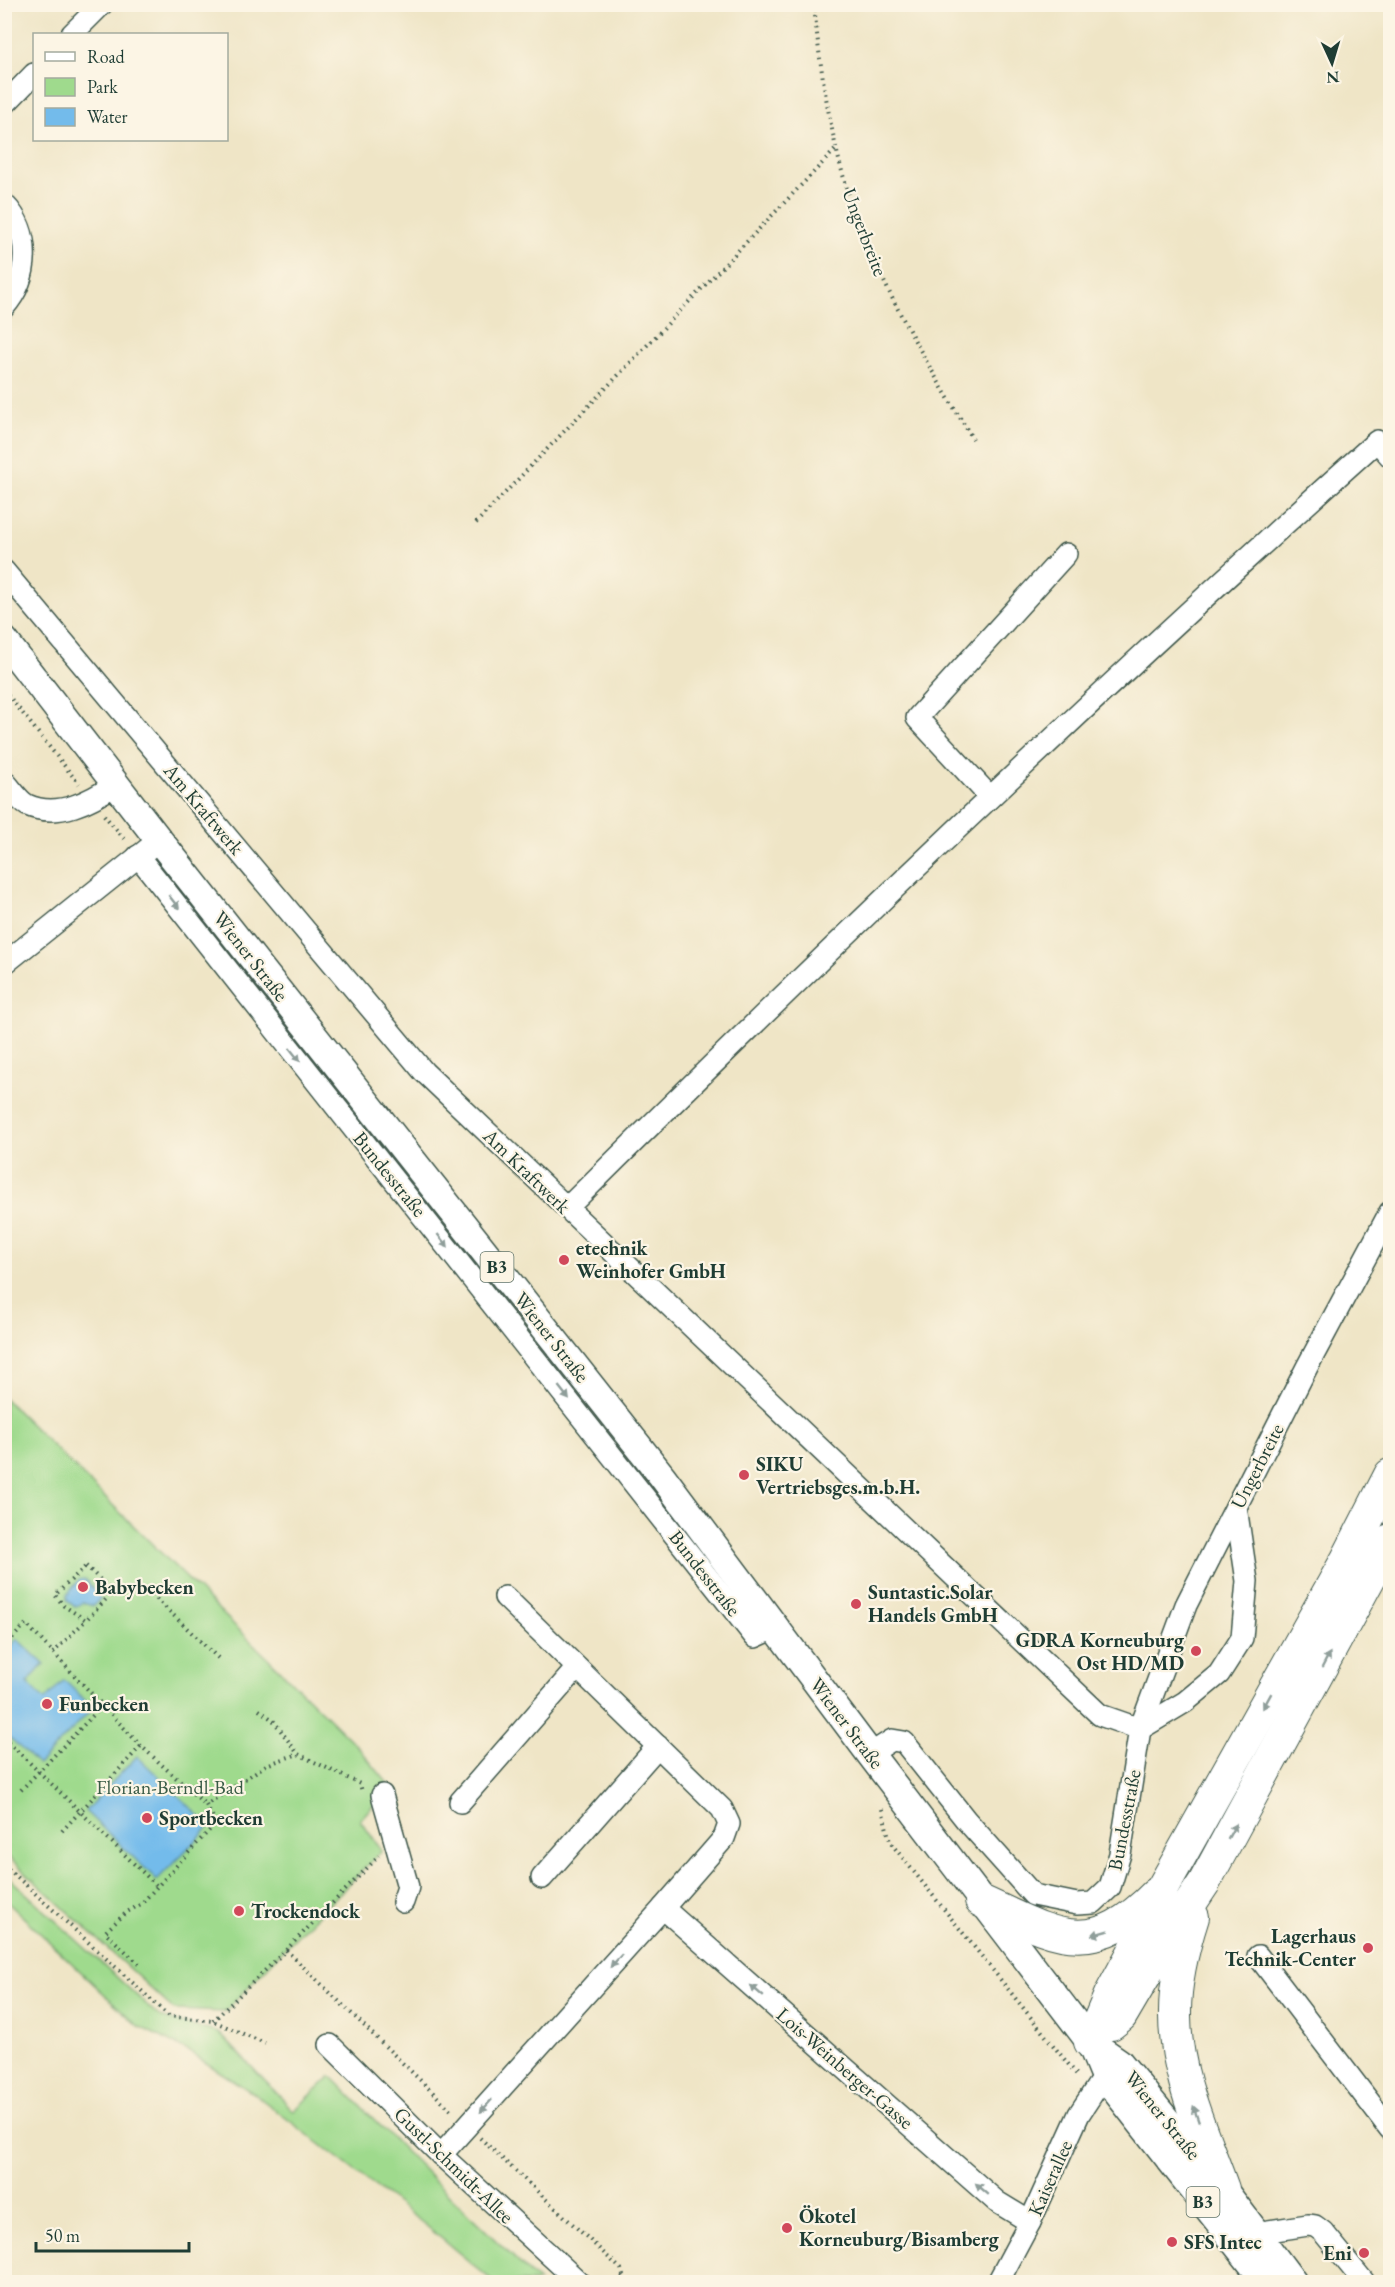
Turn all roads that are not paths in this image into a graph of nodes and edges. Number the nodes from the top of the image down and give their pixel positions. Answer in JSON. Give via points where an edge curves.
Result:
{"nodes":[{"id":1,"x":102,"y":4,"type":"edge"},
{"id":2,"x":73,"y":33,"type":"edge"},
{"id":3,"x":33,"y":75,"type":"edge"},
{"id":4,"x":4,"y":105,"type":"edge"},
{"id":5,"x":4,"y":204,"type":"edge"},
{"id":6,"x":4,"y":307,"type":"edge"},
{"id":7,"x":1390,"y":456,"type":"edge"},
{"id":8,"x":1066,"y":554,"type":"dead end"},
{"id":9,"x":4,"y":571,"type":"edge"},
{"id":10,"x":4,"y":640,"type":"edge"},
{"id":11,"x":4,"y":781,"type":"edge"},
{"id":12,"x":116,"y":784,"type":"junction"},
{"id":13,"x":990,"y":797,"type":"junction"},
{"id":14,"x":149,"y":848,"type":"junction"},
{"id":15,"x":4,"y":964,"type":"edge"},
{"id":16,"x":567,"y":1208,"type":"junction"},
{"id":17,"x":1390,"y":1212,"type":"edge"},
{"id":18,"x":1390,"y":1475,"type":"edge"},
{"id":19,"x":1236,"y":1507,"type":"junction"},
{"id":20,"x":1390,"y":1540,"type":"edge"},
{"id":21,"x":505,"y":1597,"type":"dead end"},
{"id":22,"x":577,"y":1668,"type":"junction"},
{"id":23,"x":1140,"y":1729,"type":"junction"},
{"id":24,"x":658,"y":1746,"type":"junction"},
{"id":25,"x":870,"y":1754,"type":"junction"},
{"id":26,"x":372,"y":1794,"type":"road end"},
{"id":27,"x":460,"y":1802,"type":"dead end"},
{"id":28,"x":542,"y":1878,"type":"dead end"},
{"id":29,"x":1204,"y":1882,"type":"junction"},
{"id":30,"x":1163,"y":1887,"type":"junction"},
{"id":31,"x":981,"y":1901,"type":"junction"},
{"id":32,"x":403,"y":1902,"type":"dead end"},
{"id":33,"x":663,"y":1908,"type":"junction"},
{"id":34,"x":1258,"y":1956,"type":"dead end"},
{"id":35,"x":1090,"y":2042,"type":"junction"},
{"id":36,"x":330,"y":2045,"type":"dead end"},
{"id":37,"x":1098,"y":2084,"type":"junction"},
{"id":38,"x":1390,"y":2129,"type":"edge"},
{"id":39,"x":441,"y":2155,"type":"junction"},
{"id":40,"x":1223,"y":2189,"type":"junction"},
{"id":41,"x":1030,"y":2222,"type":"junction"},
{"id":42,"x":1255,"y":2233,"type":"junction"},
{"id":43,"x":579,"y":2283,"type":"edge"},
{"id":44,"x":998,"y":2283,"type":"edge"},
{"id":45,"x":1266,"y":2283,"type":"edge"},
{"id":46,"x":1293,"y":2283,"type":"edge"},
{"id":47,"x":1364,"y":2283,"type":"edge"}],
"edges":[{"from":1,"to":2,"type":"street"},
{"from":3,"to":4,"type":"street"},
{"from":5,"to":6,"type":"street","via":[[20,230],[25,267],[20,284]]},
{"from":7,"to":13,"type":"street","via":[[1377,441]]},
{"from":8,"to":13,"type":"street","via":[[917,718]]},
{"from":9,"to":16,"type":"street","name":"Am Kraftwerk","via":[[424,1072]]},
{"from":10,"to":12,"type":"main road","name":"Wiener Straße","number":"B3"},
{"from":11,"to":12,"type":"street","via":[[26,805],[45,809],[66,809],[92,800]]},
{"from":12,"to":14,"type":"main road","name":"Wiener Straße","number":"B3"},
{"from":13,"to":16,"type":"street"},
{"from":14,"to":15,"type":"street"},
{"from":14,"to":25,"type":"main road","name":"Wiener Straße","number":"B3","via":[[652,1484],[775,1628]]},
{"from":16,"to":23,"type":"street","name":"Am Kraftwerk","via":[[1100,1715]]},
{"from":17,"to":19,"type":"street","name":"Ungerbreite"},
{"from":18,"to":30,"type":"highway","one_way":true},
{"from":19,"to":23,"type":"street","name":"Ungerbreite","via":[[1186,1605]]},
{"from":19,"to":23,"type":"street","via":[[1247,1581],[1242,1638],[1219,1674],[1185,1702]]},
{"from":29,"to":20,"type":"highway","one_way":true},
{"from":21,"to":22,"type":"street"},
{"from":22,"to":24,"type":"street"},
{"from":22,"to":27,"type":"street"},
{"from":23,"to":25,"type":"street","name":"Bundesstraße","via":[[1120,1854],[1110,1887],[1093,1903],[1034,1896],[904,1742],[892,1740]]},
{"from":24,"to":28,"type":"street"},
{"from":24,"to":33,"type":"street","via":[[722,1809],[729,1824],[724,1838]]},
{"from":25,"to":31,"type":"main road","name":"Wiener Straße","number":"B3"},
{"from":26,"to":32,"type":"street","via":[[408,1887]]},
{"from":29,"to":35,"type":"highway","via":[[1121,2016]]},
{"from":40,"to":29,"type":"highway","one_way":true,"via":[[1186,2083],[1175,2013],[1184,1946]]},
{"from":30,"to":31,"type":"highway","one_way":true,"via":[[1142,1909],[1113,1929],[1079,1937],[1061,1936]]},
{"from":30,"to":35,"type":"highway"},
{"from":31,"to":35,"type":"main road","name":"Wiener Straße","number":"B3"},
{"from":33,"to":39,"type":"street","one_way":true},
{"from":41,"to":33,"type":"street","name":"Lois-Weinberger-Gasse","one_way":true,"via":[[997,2202]]},
{"from":34,"to":38,"type":"street"},
{"from":35,"to":37,"type":"main road","name":"Wiener Straße","number":"B3"},
{"from":35,"to":40,"type":"main road","name":"Wiener Straße","number":"B3","via":[[1119,2062]]},
{"from":36,"to":39,"type":"street","name":"Gustl-Schmidt-Allee"},
{"from":37,"to":41,"type":"street","name":"Kaiserallee","via":[[1079,2114]]},
{"from":37,"to":45,"type":"main road","name":"Wiener Straße","number":"B3"},
{"from":39,"to":43,"type":"street","name":"Gustl-Schmidt-Allee"},
{"from":40,"to":42,"type":"main road","name":"Wiener Straße","number":"B3"},
{"from":41,"to":44,"type":"street","name":"Kaiserallee"},
{"from":42,"to":46,"type":"main road","name":"Wiener Straße","number":"B3"},
{"from":42,"to":47,"type":"street","via":[[1315,2226]]}]}
